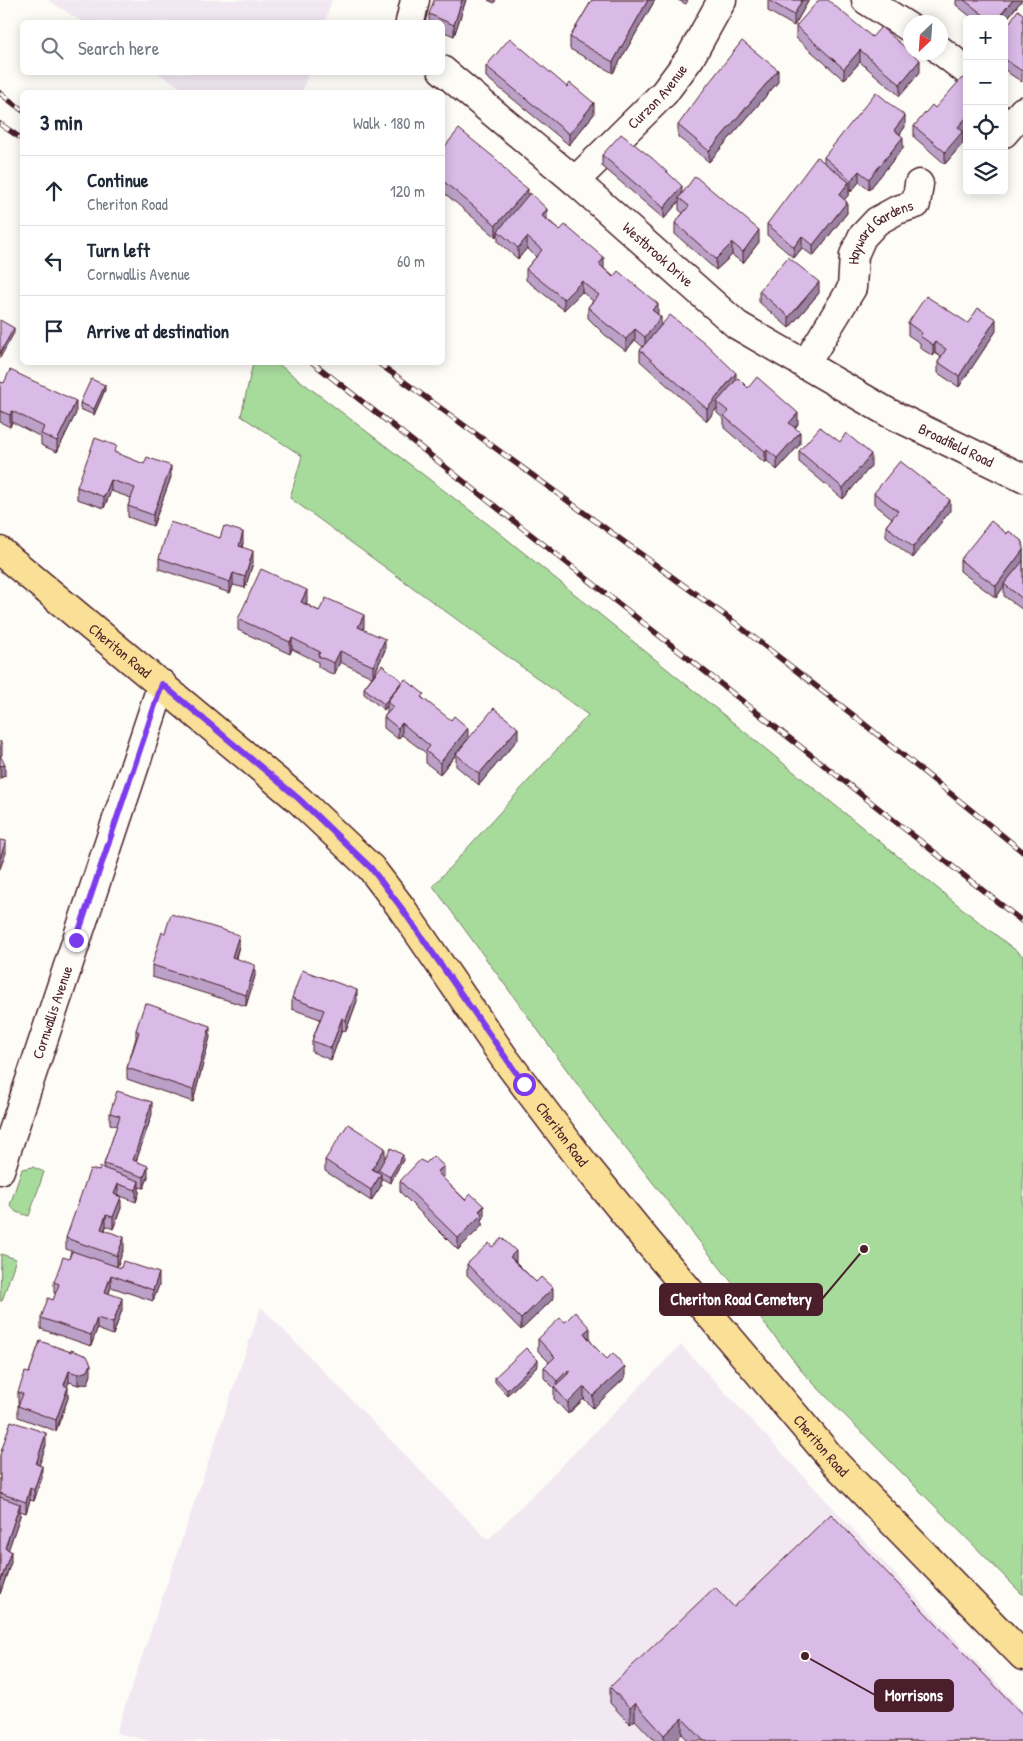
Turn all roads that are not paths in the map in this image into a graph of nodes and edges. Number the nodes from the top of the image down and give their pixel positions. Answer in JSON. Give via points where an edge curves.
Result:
{"nodes":[{"id":1,"x":415,"y":0,"type":"edge"},
{"id":2,"x":722,"y":0,"type":"edge"},
{"id":3,"x":866,"y":0,"type":"edge"},
{"id":4,"x":410,"y":20,"type":"edge"},
{"id":5,"x":903,"y":24,"type":"edge"},
{"id":6,"x":948,"y":56,"type":"edge"},
{"id":7,"x":963,"y":68,"type":"edge"},
{"id":8,"x":445,"y":73,"type":"edge"},
{"id":9,"x":575,"y":181,"type":"junction"},
{"id":10,"x":919,"y":184,"type":"dead end"},
{"id":11,"x":805,"y":365,"type":"junction"},
{"id":12,"x":889,"y":413,"type":"joint"},
{"id":13,"x":1023,"y":478,"type":"edge"},
{"id":14,"x":0,"y":551,"type":"edge"},
{"id":15,"x":162,"y":684,"type":"junction"},
{"id":16,"x":0,"y":1170,"type":"edge"},
{"id":17,"x":1023,"y":1656,"type":"edge"}],
"edges":[{"from":1,"to":4,"type":"street"},
{"from":2,"to":9,"type":"street","name":"Curzon Avenue","via":[[690,58],[664,92]]},
{"from":3,"to":5,"type":"street"},
{"from":6,"to":7,"type":"street"},
{"from":8,"to":9,"type":"street","name":"Westbrook Drive"},
{"from":9,"to":11,"type":"street","name":"Westbrook Drive","via":[[737,325]]},
{"from":10,"to":11,"type":"street","name":"Hayward Gardens","via":[[916,204],[877,221],[862,237],[854,255],[852,288]]},
{"from":11,"to":12,"type":"street","name":"Westbrook Drive"},
{"from":12,"to":13,"type":"street","name":"Broadfield Road"},
{"from":14,"to":15,"type":"main road","name":"Cheriton Road"},
{"from":15,"to":16,"type":"street","name":"Cornwallis Avenue"},
{"from":15,"to":17,"type":"main road","name":"Cheriton Road","via":[[298,798],[371,868],[571,1147],[675,1274],[837,1465]]}]}
